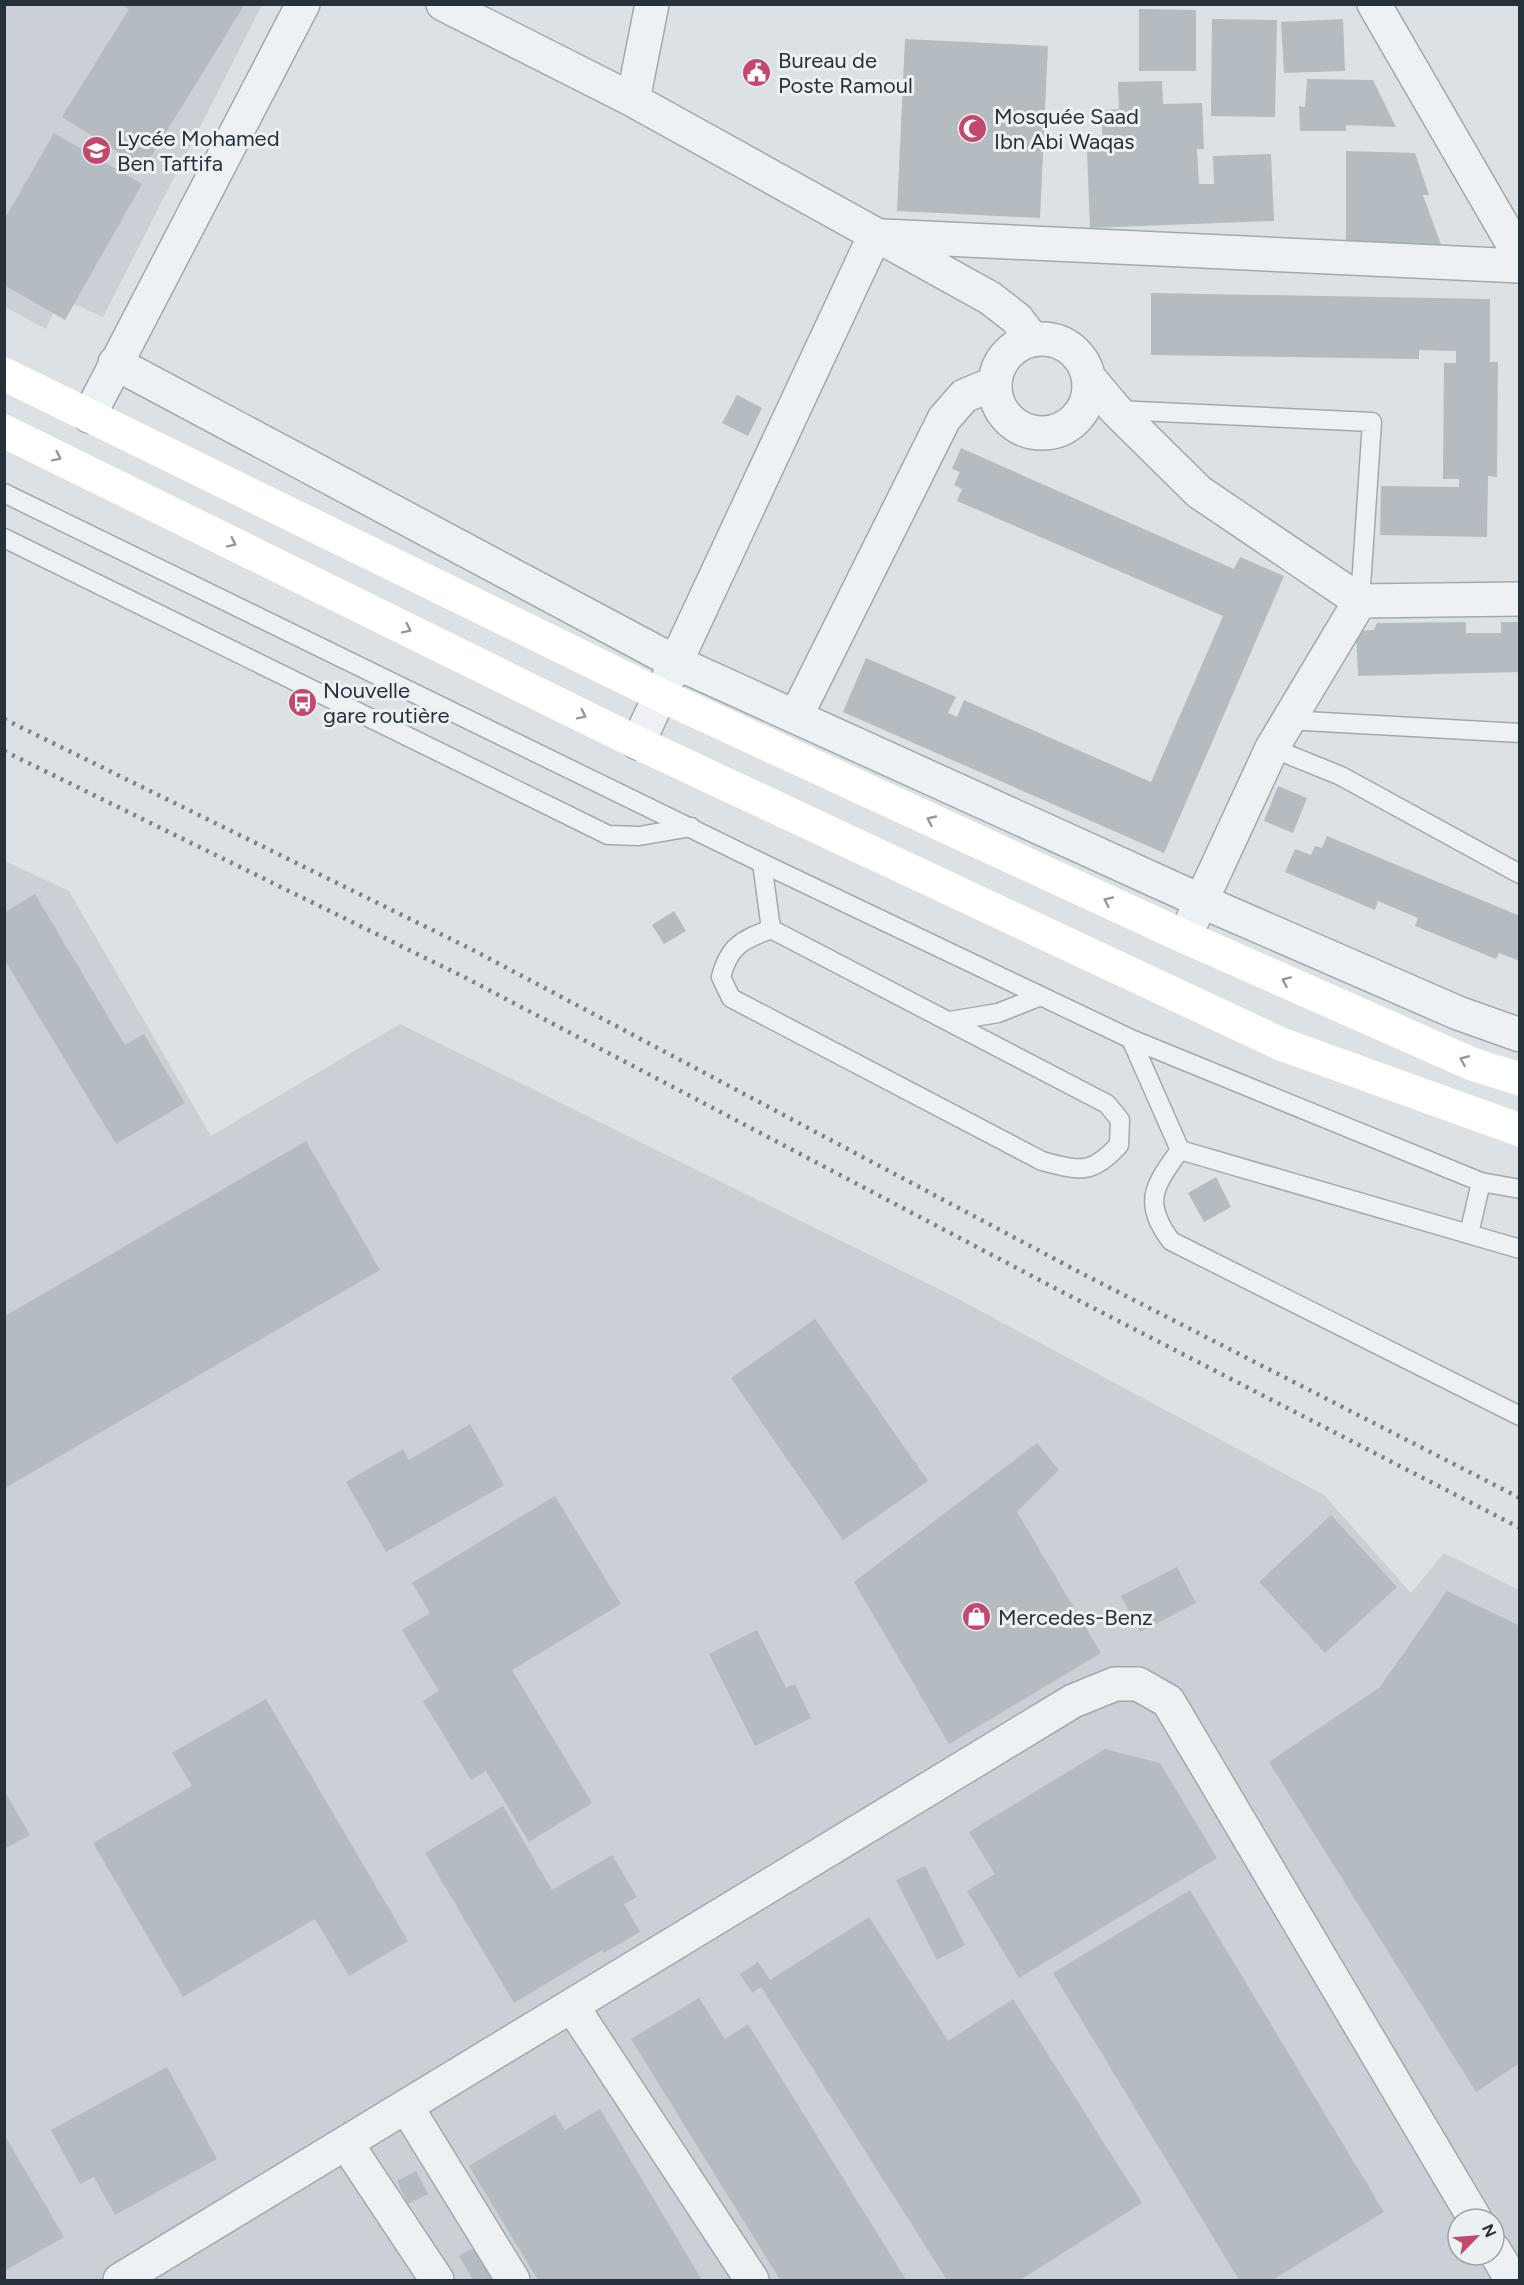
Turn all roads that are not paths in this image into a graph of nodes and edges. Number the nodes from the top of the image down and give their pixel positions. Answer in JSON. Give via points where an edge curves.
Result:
{"nodes":[{"id":1,"x":303,"y":4,"type":"edge"},
{"id":2,"x":443,"y":4,"type":"edge"},
{"id":3,"x":652,"y":4,"type":"edge"},
{"id":4,"x":1374,"y":4,"type":"edge"},
{"id":5,"x":633,"y":100,"type":"junction"},
{"id":6,"x":875,"y":235,"type":"junction"},
{"id":7,"x":1520,"y":255,"type":"edge"},
{"id":8,"x":1520,"y":266,"type":"edge"},
{"id":9,"x":1032,"y":339,"type":"junction"},
{"id":10,"x":115,"y":363,"type":"junction"},
{"id":11,"x":4,"y":374,"type":"edge"},
{"id":12,"x":1089,"y":378,"type":"junction"},
{"id":13,"x":995,"y":383,"type":"junction"},
{"id":14,"x":1116,"y":410,"type":"junction"},
{"id":15,"x":89,"y":416,"type":"junction"},
{"id":16,"x":4,"y":431,"type":"edge"},
{"id":17,"x":4,"y":493,"type":"edge"},
{"id":18,"x":4,"y":538,"type":"edge"},
{"id":19,"x":1520,"y":599,"type":"edge"},
{"id":20,"x":1360,"y":601,"type":"junction"},
{"id":21,"x":675,"y":662,"type":"junction"},
{"id":22,"x":660,"y":695,"type":"junction"},
{"id":23,"x":796,"y":716,"type":"junction"},
{"id":24,"x":1280,"y":734,"type":"junction"},
{"id":25,"x":1520,"y":734,"type":"edge"},
{"id":26,"x":638,"y":743,"type":"junction"},
{"id":27,"x":691,"y":827,"type":"junction"},
{"id":28,"x":762,"y":863,"type":"junction"},
{"id":29,"x":1520,"y":874,"type":"edge"},
{"id":30,"x":1201,"y":901,"type":"junction"},
{"id":31,"x":771,"y":929,"type":"junction"},
{"id":32,"x":1185,"y":937,"type":"junction"},
{"id":33,"x":1041,"y":996,"type":"junction"},
{"id":34,"x":950,"y":1021,"type":"junction"},
{"id":35,"x":1520,"y":1035,"type":"edge"},
{"id":36,"x":1131,"y":1039,"type":"junction"},
{"id":37,"x":1520,"y":1079,"type":"edge"},
{"id":38,"x":1520,"y":1130,"type":"edge"},
{"id":39,"x":1180,"y":1150,"type":"junction"},
{"id":40,"x":1481,"y":1182,"type":"junction"},
{"id":41,"x":1520,"y":1189,"type":"edge"},
{"id":42,"x":1469,"y":1234,"type":"junction"},
{"id":43,"x":1520,"y":1249,"type":"edge"},
{"id":44,"x":1520,"y":1416,"type":"edge"},
{"id":45,"x":572,"y":2006,"type":"junction"},
{"id":46,"x":406,"y":2106,"type":"junction"},
{"id":47,"x":346,"y":2143,"type":"junction"},
{"id":48,"x":1468,"y":2207,"type":"edge"},
{"id":49,"x":1504,"y":2267,"type":"edge"},
{"id":50,"x":120,"y":2280,"type":"edge"},
{"id":51,"x":437,"y":2280,"type":"edge"},
{"id":52,"x":513,"y":2280,"type":"edge"},
{"id":53,"x":752,"y":2280,"type":"edge"},
{"id":54,"x":1512,"y":2280,"type":"edge"}],
"edges":[{"from":1,"to":10,"type":"street"},
{"from":2,"to":5,"type":"street"},
{"from":3,"to":5,"type":"street"},
{"from":4,"to":7,"type":"street"},
{"from":5,"to":6,"type":"street"},
{"from":6,"to":8,"type":"street"},
{"from":6,"to":9,"type":"street","via":[[990,298],[1017,319]]},
{"from":6,"to":21,"type":"street"},
{"from":9,"to":12,"type":"street","via":[[1062,342],[1084,364]]},
{"from":9,"to":13,"type":"street","via":[[1006,355]]},
{"from":10,"to":15,"type":"street"},
{"from":10,"to":21,"type":"street"},
{"from":11,"to":15,"type":"main road"},
{"from":12,"to":13,"type":"street","via":[[1087,400],[1075,420],[1046,433],[1015,425],[1004,414]]},
{"from":12,"to":14,"type":"street"},
{"from":13,"to":23,"type":"street","via":[[964,396],[944,419]]},
{"from":14,"to":20,"type":"street","via":[[1199,492]]},
{"from":14,"to":20,"type":"lane","via":[[1372,422]]},
{"from":15,"to":22,"type":"main road"},
{"from":16,"to":26,"type":"main road","one_way":true},
{"from":17,"to":27,"type":"lane"},
{"from":18,"to":27,"type":"lane","via":[[608,835],[639,836]]},
{"from":19,"to":20,"type":"street"},
{"from":20,"to":24,"type":"street"},
{"from":21,"to":22,"type":"street"},
{"from":21,"to":23,"type":"street"},
{"from":22,"to":26,"type":"street"},
{"from":32,"to":22,"type":"main road","one_way":true},
{"from":23,"to":30,"type":"street"},
{"from":24,"to":25,"type":"lane"},
{"from":24,"to":29,"type":"lane","via":[[1341,776]]},
{"from":24,"to":30,"type":"street"},
{"from":26,"to":38,"type":"main road","via":[[1281,1044]]},
{"from":27,"to":28,"type":"lane"},
{"from":28,"to":31,"type":"lane"},
{"from":28,"to":33,"type":"lane"},
{"from":30,"to":32,"type":"street"},
{"from":30,"to":35,"type":"street"},
{"from":31,"to":34,"type":"lane"},
{"from":31,"to":34,"type":"lane","via":[[745,939],[726,957],[721,977],[731,998],[1042,1161],[1075,1169],[1101,1164],[1119,1145],[1120,1120],[1107,1104]]},
{"from":37,"to":32,"type":"main road","one_way":true,"via":[[1472,1064]]},
{"from":33,"to":34,"type":"lane","via":[[998,1013]]},
{"from":33,"to":36,"type":"lane"},
{"from":36,"to":39,"type":"lane"},
{"from":36,"to":40,"type":"lane"},
{"from":39,"to":42,"type":"lane"},
{"from":39,"to":44,"type":"lane","via":[[1156,1188],[1154,1207],[1157,1222],[1172,1241]]},
{"from":40,"to":41,"type":"lane"},
{"from":40,"to":42,"type":"lane"},
{"from":42,"to":43,"type":"lane"},
{"from":45,"to":46,"type":"street"},
{"from":45,"to":48,"type":"street","via":[[1073,1701],[1114,1684],[1138,1684],[1168,1701]]},
{"from":45,"to":53,"type":"street"},
{"from":46,"to":47,"type":"street"},
{"from":46,"to":52,"type":"street"},
{"from":47,"to":50,"type":"street"},
{"from":47,"to":51,"type":"street"},
{"from":49,"to":54,"type":"street"}]}
